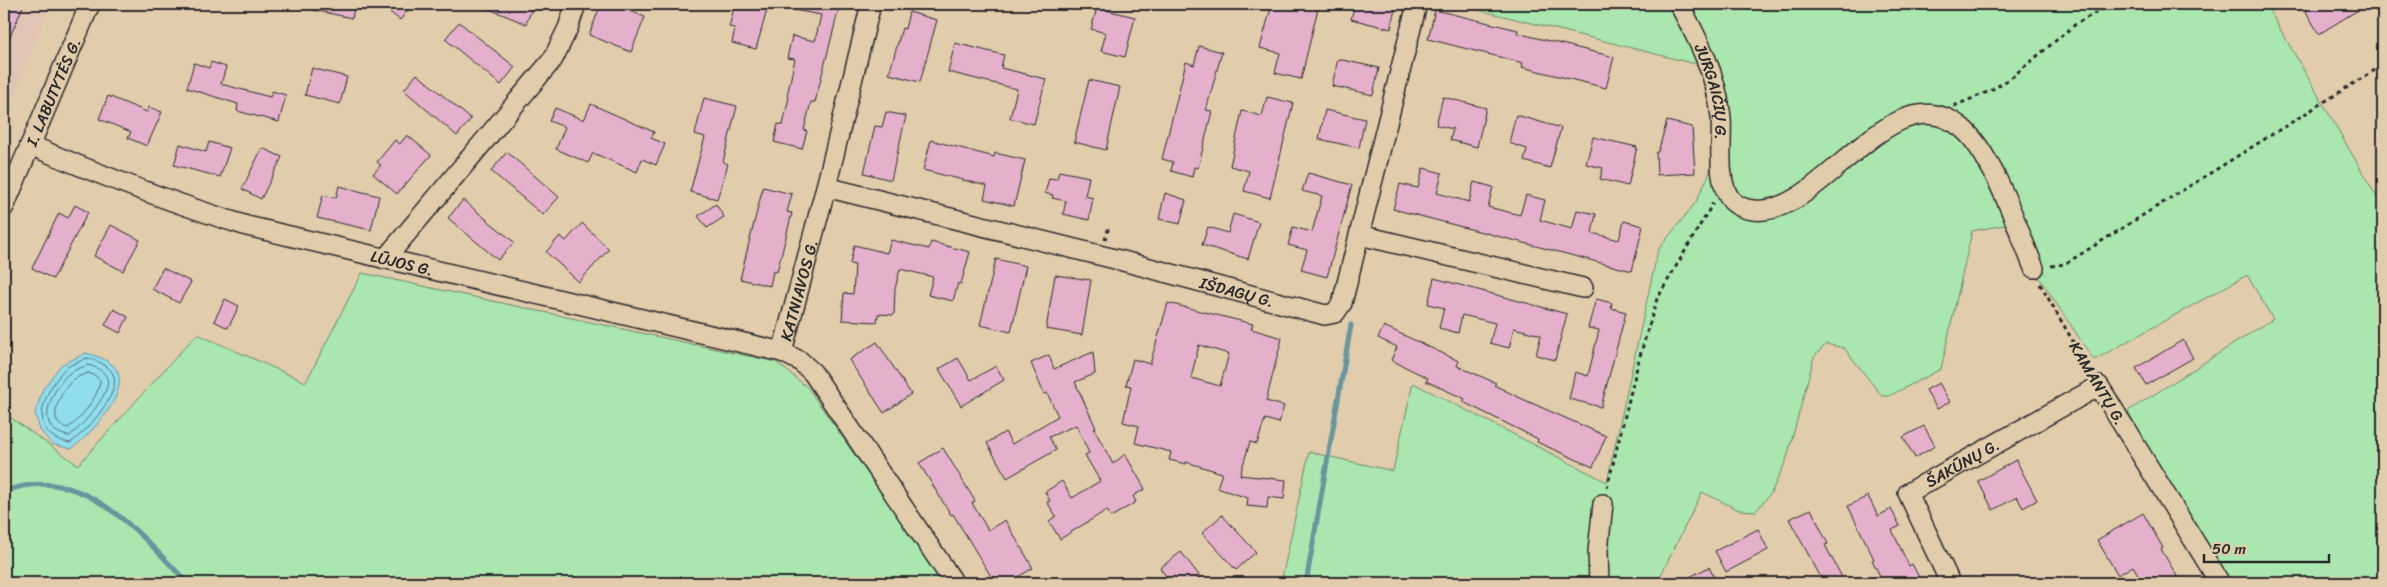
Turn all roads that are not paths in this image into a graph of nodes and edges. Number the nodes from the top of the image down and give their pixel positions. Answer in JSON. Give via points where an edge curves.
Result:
{"nodes":[{"id":1,"x":90,"y":4,"type":"edge"},
{"id":2,"x":576,"y":4,"type":"edge"},
{"id":3,"x":871,"y":4,"type":"edge"},
{"id":4,"x":1417,"y":4,"type":"edge"},
{"id":5,"x":1680,"y":4,"type":"edge"},
{"id":6,"x":30,"y":145,"type":"junction"},
{"id":7,"x":826,"y":187,"type":"junction"},
{"id":8,"x":4,"y":207,"type":"edge"},
{"id":9,"x":1360,"y":234,"type":"junction"},
{"id":10,"x":385,"y":259,"type":"junction"},
{"id":11,"x":2034,"y":268,"type":"road end"},
{"id":12,"x":1583,"y":288,"type":"dead end"},
{"id":13,"x":782,"y":352,"type":"junction"},
{"id":14,"x":2099,"y":386,"type":"joint"},
{"id":15,"x":1603,"y":504,"type":"road end"},
{"id":16,"x":1948,"y":578,"type":"dead end"},
{"id":17,"x":954,"y":583,"type":"edge"},
{"id":18,"x":1599,"y":583,"type":"edge"},
{"id":19,"x":2220,"y":583,"type":"edge"}],
"edges":[{"from":1,"to":6,"type":"street","name":"I. LABUTYTĖS G."},
{"from":2,"to":10,"type":"street","via":[[553,59]]},
{"from":3,"to":7,"type":"street","name":"KATNIAVOS G."},
{"from":4,"to":9,"type":"street","name":"IŠDAGŲ G."},
{"from":5,"to":11,"type":"street","name":"JURGAIČIŲ G.","via":[[1707,60],[1716,92],[1721,116],[1724,186],[1732,201],[1744,209],[1761,211],[1784,204],[1805,193],[1844,158],[1896,123],[1914,115],[1946,118],[1962,128],[1994,172]]},
{"from":6,"to":8,"type":"street","name":"I. LABUTYTĖS G."},
{"from":6,"to":10,"type":"street","name":"LŪJOS G.","via":[[100,176],[171,202],[247,226]]},
{"from":7,"to":9,"type":"street","name":"IŠDAGŲ G.","via":[[1325,315],[1335,313],[1342,303]]},
{"from":7,"to":13,"type":"street","name":"KATNIAVOS G."},
{"from":9,"to":12,"type":"street"},
{"from":10,"to":13,"type":"street","name":"LŪJOS G."},
{"from":13,"to":17,"type":"street","name":"KATNIAVOS G.","via":[[800,361],[813,373]]},
{"from":14,"to":16,"type":"street","name":"ŠAKŪNŲ G.","via":[[1908,493]]},
{"from":14,"to":19,"type":"street","name":"KAMANTŲ G."},
{"from":15,"to":18,"type":"street","via":[[1598,551]]}]}
